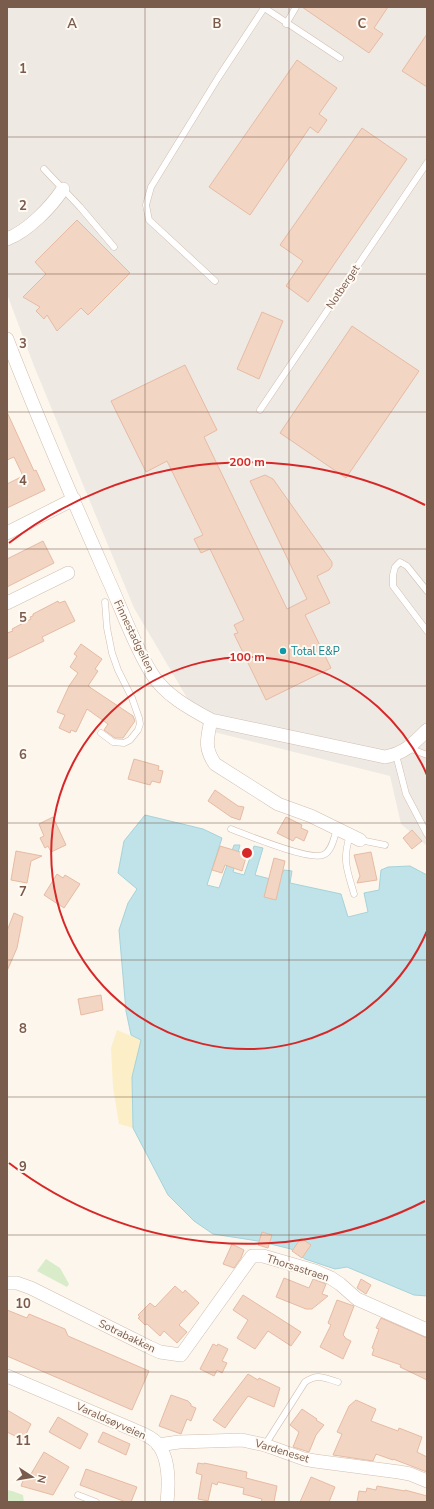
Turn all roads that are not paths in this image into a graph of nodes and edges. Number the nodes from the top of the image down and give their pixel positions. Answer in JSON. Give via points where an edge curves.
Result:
{"nodes":[{"id":1,"x":263,"y":7,"type":"edge"},
{"id":2,"x":296,"y":7,"type":"edge"},
{"id":3,"x":286,"y":24,"type":"junction"},
{"id":4,"x":340,"y":58,"type":"dead end"},
{"id":5,"x":427,"y":163,"type":"edge"},
{"id":6,"x":44,"y":169,"type":"dead end"},
{"id":7,"x":63,"y":189,"type":"junction"},
{"id":8,"x":7,"y":240,"type":"edge"},
{"id":9,"x":114,"y":247,"type":"dead end"},
{"id":10,"x":215,"y":281,"type":"dead end"},
{"id":11,"x":7,"y":339,"type":"edge"},
{"id":12,"x":260,"y":410,"type":"dead end"},
{"id":13,"x":74,"y":499,"type":"junction"},
{"id":14,"x":7,"y":533,"type":"edge"},
{"id":15,"x":68,"y":572,"type":"dead end"},
{"id":16,"x":427,"y":591,"type":"edge"},
{"id":17,"x":105,"y":602,"type":"dead end"},
{"id":18,"x":7,"y":603,"type":"edge"},
{"id":19,"x":427,"y":631,"type":"edge"},
{"id":20,"x":210,"y":720,"type":"junction"},
{"id":21,"x":427,"y":730,"type":"edge"},
{"id":22,"x":101,"y":733,"type":"dead end"},
{"id":23,"x":409,"y":748,"type":"junction"},
{"id":24,"x":396,"y":755,"type":"junction"},
{"id":25,"x":427,"y":755,"type":"edge"},
{"id":26,"x":231,"y":829,"type":"dead end"},
{"id":27,"x":337,"y":829,"type":"junction"},
{"id":28,"x":427,"y":834,"type":"edge"},
{"id":29,"x":355,"y":837,"type":"junction"},
{"id":30,"x":385,"y":844,"type":"dead end"},
{"id":31,"x":354,"y":894,"type":"dead end"},
{"id":32,"x":252,"y":1256,"type":"joint"},
{"id":33,"x":7,"y":1283,"type":"edge"},
{"id":34,"x":427,"y":1330,"type":"edge"},
{"id":35,"x":7,"y":1376,"type":"edge"},
{"id":36,"x":338,"y":1382,"type":"dead end"},
{"id":37,"x":158,"y":1445,"type":"junction"},
{"id":38,"x":265,"y":1445,"type":"junction"},
{"id":39,"x":427,"y":1481,"type":"edge"},
{"id":40,"x":78,"y":1495,"type":"dead end"},
{"id":41,"x":96,"y":1502,"type":"edge"},
{"id":42,"x":167,"y":1502,"type":"edge"}],
"edges":[{"from":1,"to":3,"type":"lane"},
{"from":1,"to":10,"type":"lane","via":[[151,187],[146,205],[149,220]]},
{"from":2,"to":3,"type":"lane"},
{"from":3,"to":4,"type":"lane"},
{"from":5,"to":12,"type":"lane","name":"Notberget"},
{"from":6,"to":7,"type":"lane"},
{"from":7,"to":8,"type":"street","via":[[25,230]]},
{"from":7,"to":9,"type":"lane"},
{"from":11,"to":13,"type":"street","name":"Finnestadgeilen"},
{"from":13,"to":14,"type":"street"},
{"from":13,"to":20,"type":"street","name":"Finnestadgeilen","via":[[133,637],[152,674],[169,694]]},
{"from":15,"to":18,"type":"street"},
{"from":16,"to":19,"type":"lane","via":[[407,566],[400,562],[395,566],[392,575],[393,586]]},
{"from":17,"to":22,"type":"lane","via":[[112,653],[138,711],[140,724],[134,736],[124,743],[113,742]]},
{"from":20,"to":24,"type":"street","name":"Finnestadgeilen","via":[[385,757]]},
{"from":20,"to":27,"type":"street","via":[[207,748],[215,764],[278,804]]},
{"from":21,"to":23,"type":"street","name":"Finnestadgeilen"},
{"from":23,"to":24,"type":"street","name":"Finnestadgeilen"},
{"from":23,"to":25,"type":"lane"},
{"from":24,"to":28,"type":"lane","via":[[406,794]]},
{"from":26,"to":27,"type":"lane","via":[[294,852],[318,856],[329,849]]},
{"from":27,"to":29,"type":"street"},
{"from":29,"to":30,"type":"lane"},
{"from":29,"to":31,"type":"lane","via":[[346,850],[345,861]]},
{"from":32,"to":33,"type":"street","name":"Sotrabakken","via":[[181,1355],[160,1352],[31,1288],[17,1283]]},
{"from":32,"to":34,"type":"street","name":"Thorsastraen","via":[[263,1256],[315,1271],[340,1284],[357,1299]]},
{"from":35,"to":37,"type":"street","name":"Varaldsøyveien","via":[[146,1435]]},
{"from":36,"to":38,"type":"lane","via":[[319,1376],[312,1376],[305,1382]]},
{"from":37,"to":38,"type":"street","name":"Vardeneset","via":[[233,1439]]},
{"from":37,"to":42,"type":"street","name":"Varaldsøyveien","via":[[169,1480]]},
{"from":38,"to":39,"type":"street","name":"Vardeneset","via":[[315,1461],[399,1472]]},
{"from":40,"to":41,"type":"lane"}]}
